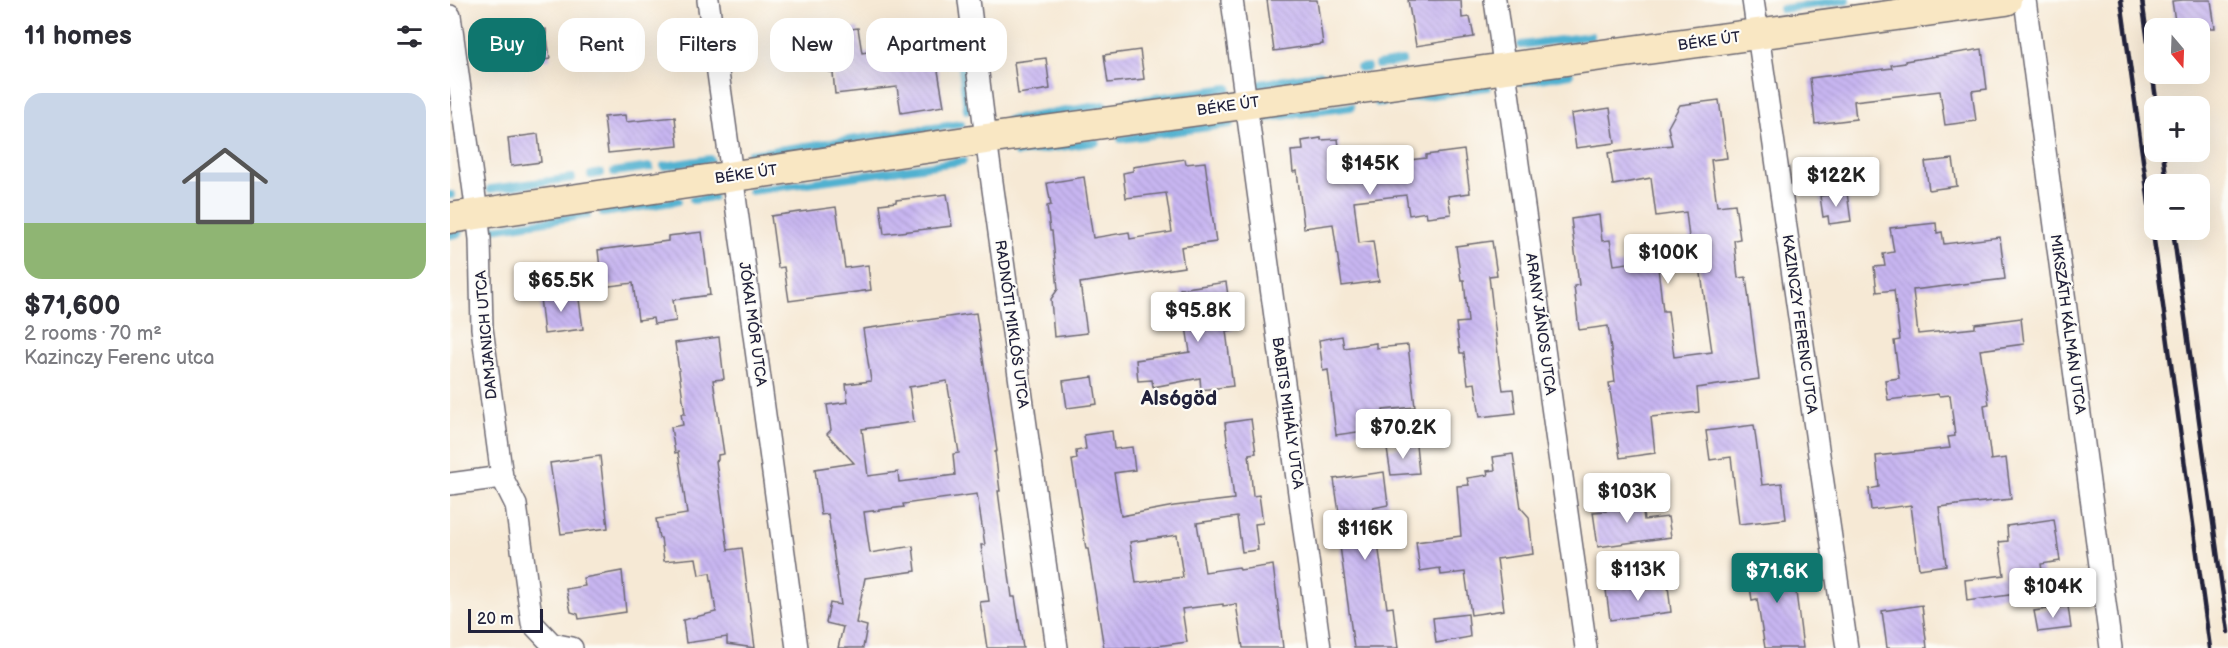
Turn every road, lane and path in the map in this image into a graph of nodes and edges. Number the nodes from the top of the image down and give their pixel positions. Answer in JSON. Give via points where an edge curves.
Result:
{"nodes":[{"id":1,"x":708,"y":0,"type":"edge"},
{"id":2,"x":969,"y":0,"type":"edge"},
{"id":3,"x":1232,"y":0,"type":"edge"},
{"id":4,"x":1495,"y":0,"type":"edge"},
{"id":5,"x":1753,"y":0,"type":"edge"},
{"id":6,"x":2006,"y":0,"type":"edge"},
{"id":7,"x":2025,"y":0,"type":"edge"},
{"id":8,"x":450,"y":16,"type":"edge"},
{"id":9,"x":1758,"y":35,"type":"junction"},
{"id":10,"x":1505,"y":69,"type":"junction"},
{"id":11,"x":1246,"y":104,"type":"junction"},
{"id":12,"x":986,"y":139,"type":"junction"},
{"id":13,"x":733,"y":177,"type":"junction"},
{"id":14,"x":463,"y":216,"type":"edge"},
{"id":15,"x":502,"y":477,"type":"junction"},
{"id":16,"x":450,"y":484,"type":"edge"},
{"id":17,"x":562,"y":646,"type":"edge"},
{"id":18,"x":796,"y":648,"type":"edge"},
{"id":19,"x":1057,"y":648,"type":"edge"},
{"id":20,"x":1320,"y":648,"type":"edge"},
{"id":21,"x":1586,"y":648,"type":"edge"},
{"id":22,"x":1846,"y":648,"type":"edge"},
{"id":23,"x":2111,"y":648,"type":"edge"}],
"edges":[{"from":1,"to":13,"type":"street","name":"JÓKAI MÓR UTCA"},
{"from":2,"to":12,"type":"street","name":"RADNÓTI MIKLÓS UTCA"},
{"from":3,"to":11,"type":"street","name":"BABITS MIHÁLY UTCA"},
{"from":4,"to":10,"type":"street","name":"ARANY JÁNOS UTCA"},
{"from":5,"to":9,"type":"street","name":"KAZINCZY FERENC UTCA"},
{"from":6,"to":9,"type":"street","name":"BÉKE ÚT"},
{"from":7,"to":23,"type":"street","name":"MIKSZÁTH KÁLMÁN UTCA"},
{"from":8,"to":14,"type":"street","name":"DAMJANICH UTCA"},
{"from":9,"to":10,"type":"street","name":"BÉKE ÚT"},
{"from":9,"to":22,"type":"street","name":"KAZINCZY FERENC UTCA"},
{"from":10,"to":11,"type":"street","name":"BÉKE ÚT"},
{"from":10,"to":21,"type":"street","name":"ARANY JÁNOS UTCA"},
{"from":11,"to":12,"type":"street","name":"BÉKE ÚT"},
{"from":11,"to":20,"type":"street","name":"BABITS MIHÁLY UTCA"},
{"from":12,"to":13,"type":"street","name":"BÉKE ÚT"},
{"from":12,"to":19,"type":"street","name":"RADNÓTI MIKLÓS UTCA"},
{"from":13,"to":14,"type":"street","name":"BÉKE ÚT"},
{"from":13,"to":18,"type":"street","name":"JÓKAI MÓR UTCA"},
{"from":14,"to":15,"type":"street","name":"DAMJANICH UTCA","via":[[480,239],[482,328]]},
{"from":15,"to":16,"type":"street"},
{"from":15,"to":17,"type":"street","name":"DAMJANICH UTCA","via":[[516,505],[532,623]]}]}
